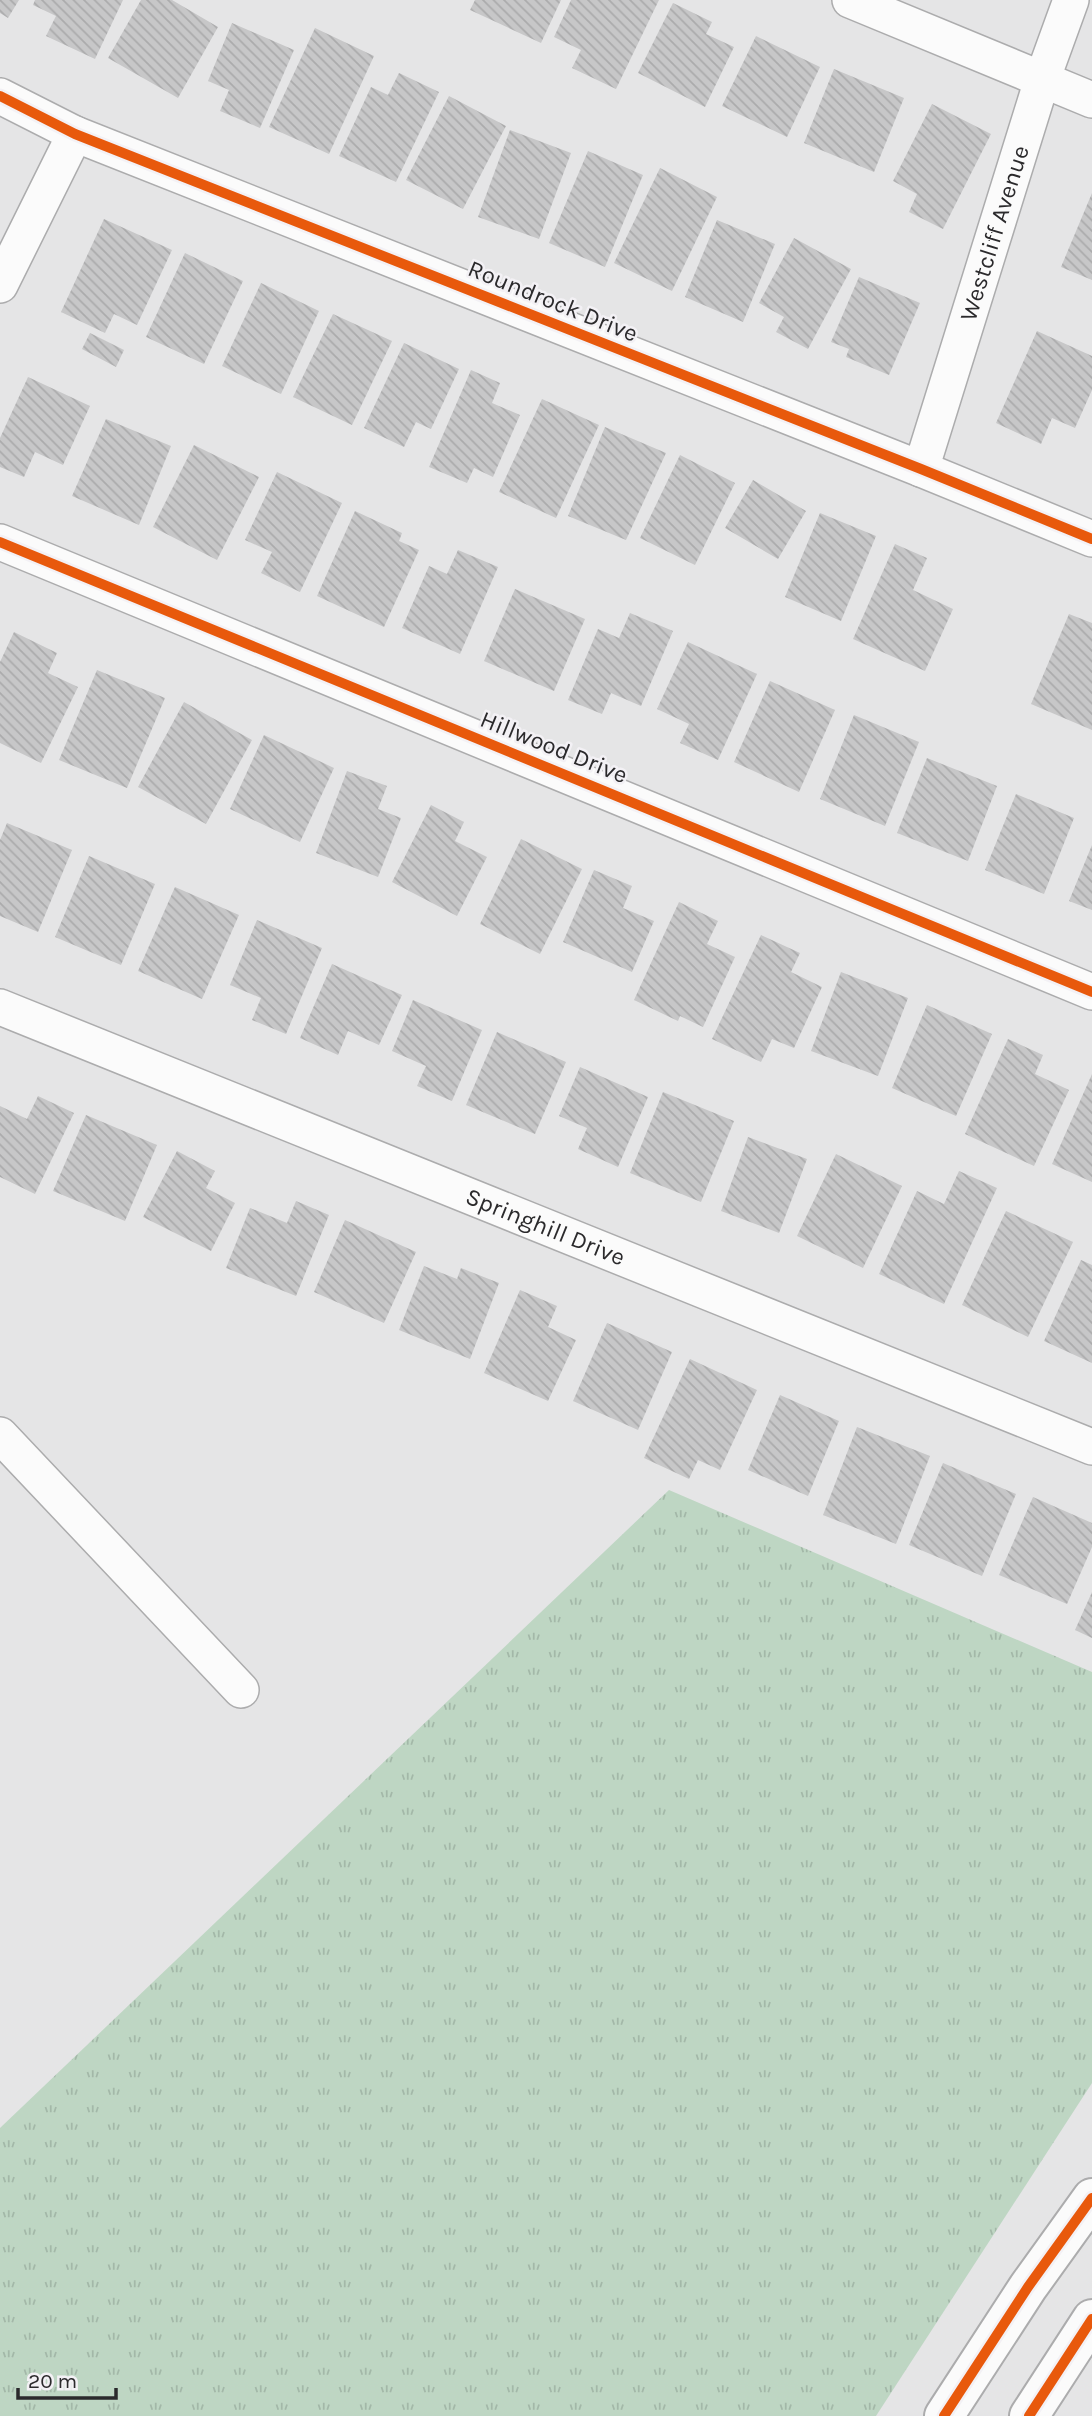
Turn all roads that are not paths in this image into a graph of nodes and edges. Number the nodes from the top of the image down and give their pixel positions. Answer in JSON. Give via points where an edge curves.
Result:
{"nodes":[{"id":1,"x":850,"y":0,"type":"edge"},
{"id":2,"x":1071,"y":0,"type":"edge"},
{"id":3,"x":1042,"y":79,"type":"junction"},
{"id":4,"x":0,"y":96,"type":"edge"},
{"id":5,"x":1092,"y":100,"type":"edge"},
{"id":6,"x":75,"y":134,"type":"junction"},
{"id":7,"x":0,"y":285,"type":"edge"},
{"id":8,"x":921,"y":469,"type":"junction"},
{"id":9,"x":1092,"y":540,"type":"edge"},
{"id":10,"x":0,"y":542,"type":"edge"},
{"id":11,"x":1092,"y":992,"type":"edge"},
{"id":12,"x":0,"y":1007,"type":"edge"},
{"id":13,"x":0,"y":1435,"type":"edge"},
{"id":14,"x":1092,"y":1447,"type":"edge"},
{"id":15,"x":241,"y":1690,"type":"dead end"},
{"id":16,"x":1092,"y":2198,"type":"edge"},
{"id":17,"x":1092,"y":2319,"type":"edge"},
{"id":18,"x":944,"y":2416,"type":"edge"},
{"id":19,"x":1029,"y":2416,"type":"edge"}],
"edges":[{"from":1,"to":3,"type":"street"},
{"from":2,"to":3,"type":"street","name":"Westcliff Avenue"},
{"from":3,"to":5,"type":"street"},
{"from":3,"to":8,"type":"street","name":"Westcliff Avenue"},
{"from":4,"to":6,"type":"street","name":"Roundrock Drive"},
{"from":6,"to":7,"type":"street"},
{"from":6,"to":8,"type":"street","name":"Roundrock Drive"},
{"from":8,"to":9,"type":"street","name":"Roundrock Drive"},
{"from":10,"to":11,"type":"street","name":"Hillwood Drive"},
{"from":12,"to":14,"type":"street","name":"Springhill Drive"},
{"from":13,"to":15,"type":"street"},
{"from":16,"to":18,"type":"main road"},
{"from":17,"to":19,"type":"main road"}]}
